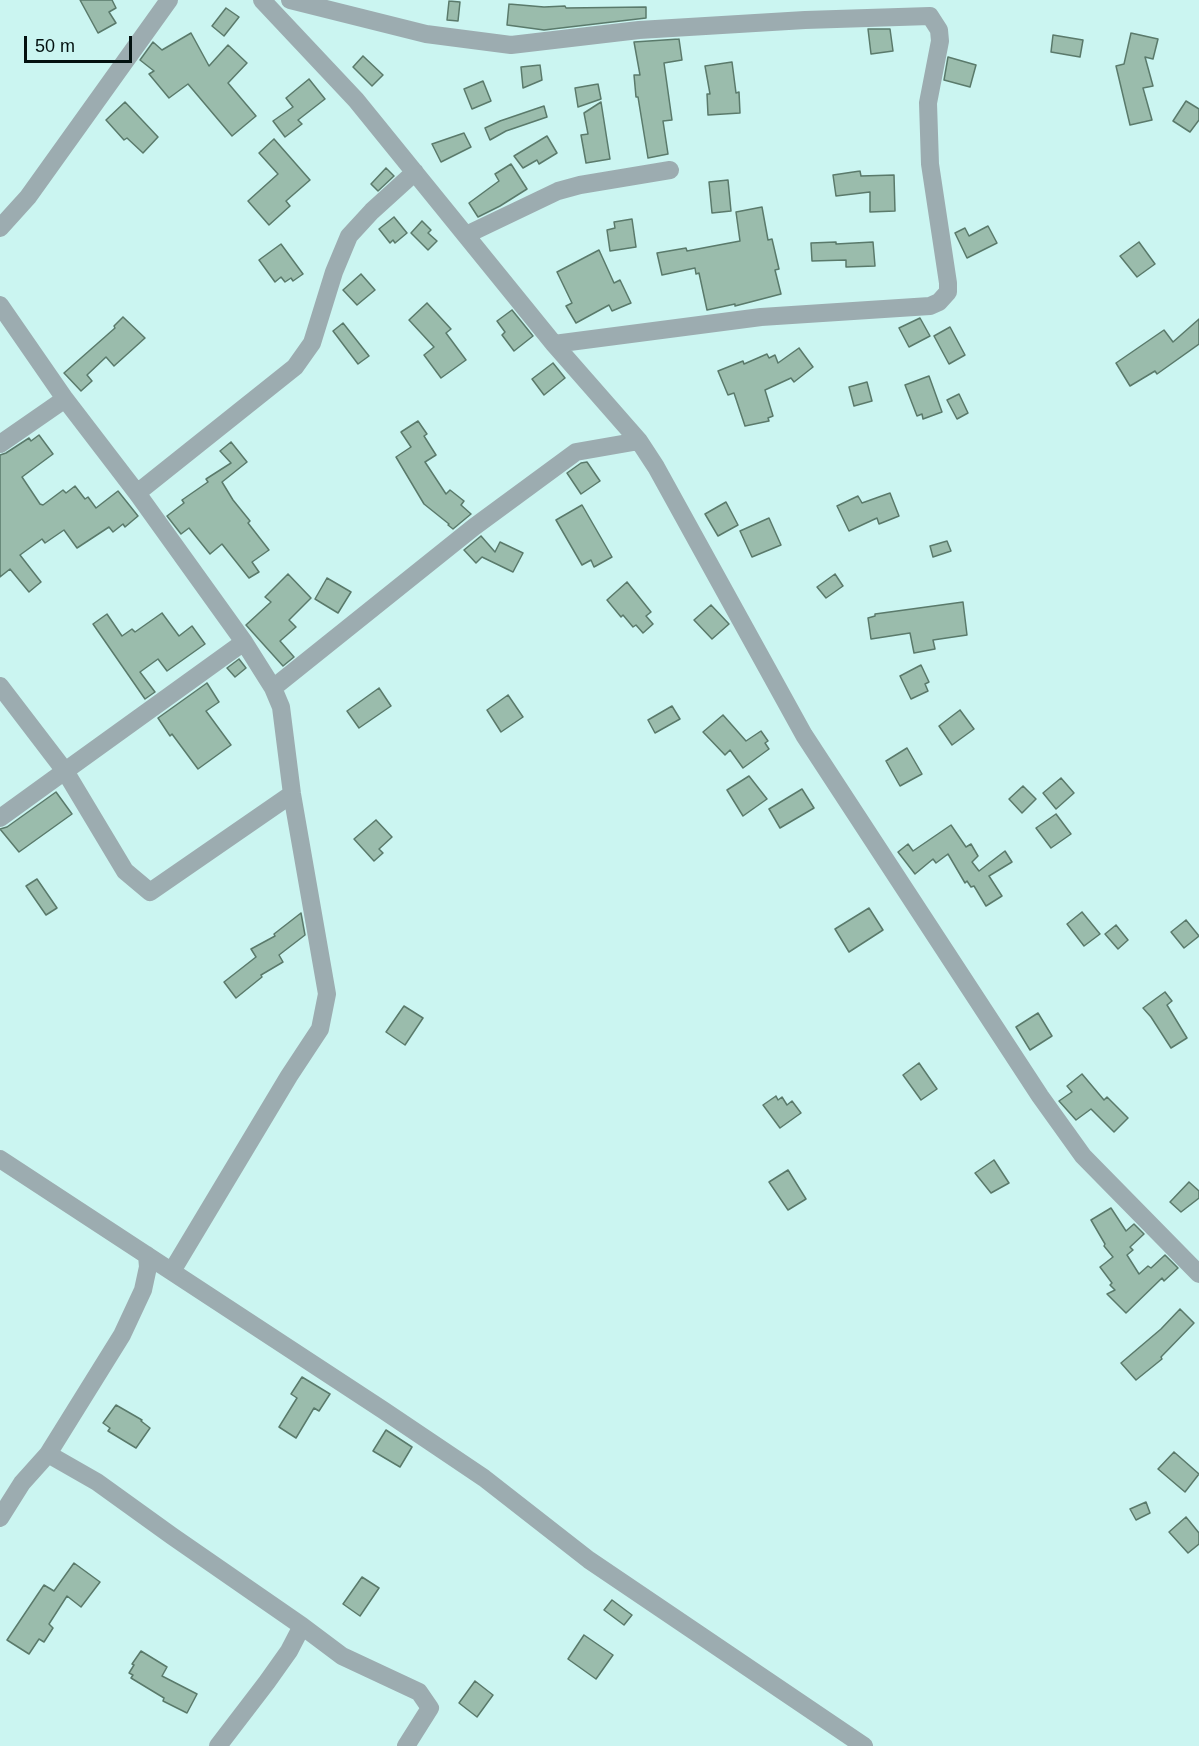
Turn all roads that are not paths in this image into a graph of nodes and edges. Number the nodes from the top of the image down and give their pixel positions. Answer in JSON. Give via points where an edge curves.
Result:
{"nodes":[{"id":1,"x":169,"y":0,"type":"edge"},
{"id":2,"x":262,"y":0,"type":"edge"},
{"id":3,"x":290,"y":0,"type":"edge"},
{"id":4,"x":670,"y":170,"type":"dead end"},
{"id":5,"x":415,"y":172,"type":"junction"},
{"id":6,"x":0,"y":228,"type":"edge"},
{"id":7,"x":466,"y":235,"type":"junction"},
{"id":8,"x":0,"y":305,"type":"edge"},
{"id":9,"x":554,"y":344,"type":"junction"},
{"id":10,"x":65,"y":399,"type":"junction"},
{"id":11,"x":639,"y":441,"type":"junction"},
{"id":12,"x":0,"y":444,"type":"edge"},
{"id":13,"x":137,"y":493,"type":"junction"},
{"id":14,"x":244,"y":642,"type":"junction"},
{"id":15,"x":0,"y":686,"type":"edge"},
{"id":16,"x":273,"y":688,"type":"junction"},
{"id":17,"x":65,"y":771,"type":"junction"},
{"id":18,"x":292,"y":794,"type":"junction"},
{"id":19,"x":0,"y":818,"type":"edge"},
{"id":20,"x":0,"y":1160,"type":"edge"},
{"id":21,"x":147,"y":1255,"type":"junction"},
{"id":22,"x":168,"y":1269,"type":"junction"},
{"id":23,"x":1199,"y":1274,"type":"edge"},
{"id":24,"x":134,"y":1310,"type":"junction"},
{"id":25,"x":48,"y":1454,"type":"junction"},
{"id":26,"x":0,"y":1518,"type":"edge"},
{"id":27,"x":302,"y":1626,"type":"junction"},
{"id":28,"x":218,"y":1746,"type":"edge"},
{"id":29,"x":406,"y":1746,"type":"edge"},
{"id":30,"x":864,"y":1746,"type":"edge"}],
"edges":[{"from":1,"to":6,"type":"street","via":[[28,197]]},
{"from":2,"to":5,"type":"street","via":[[356,100]]},
{"from":3,"to":9,"type":"street","via":[[426,34],[512,45],[639,30],[930,16],[939,30],[940,41],[928,103],[930,164],[948,283],[948,292],[939,302],[930,306],[761,317]]},
{"from":4,"to":7,"type":"street","via":[[558,191]]},
{"from":5,"to":7,"type":"street"},
{"from":5,"to":13,"type":"street","via":[[349,236],[312,343],[295,367]]},
{"from":7,"to":9,"type":"street"},
{"from":8,"to":10,"type":"street"},
{"from":9,"to":11,"type":"street"},
{"from":10,"to":12,"type":"street"},
{"from":10,"to":13,"type":"street"},
{"from":11,"to":16,"type":"street","via":[[576,452],[474,527]]},
{"from":11,"to":23,"type":"street","via":[[804,735],[1040,1096],[1083,1156]]},
{"from":13,"to":14,"type":"street"},
{"from":14,"to":16,"type":"street"},
{"from":14,"to":17,"type":"street"},
{"from":15,"to":17,"type":"street"},
{"from":16,"to":18,"type":"street","via":[[281,707]]},
{"from":17,"to":18,"type":"street","via":[[125,871],[150,892]]},
{"from":17,"to":19,"type":"street"},
{"from":18,"to":22,"type":"street","via":[[327,994],[320,1029]]},
{"from":20,"to":21,"type":"street"},
{"from":21,"to":22,"type":"street"},
{"from":21,"to":24,"type":"street","via":[[143,1290]]},
{"from":22,"to":24,"type":"street"},
{"from":22,"to":30,"type":"street","via":[[474,1472],[589,1560]]},
{"from":24,"to":25,"type":"street"},
{"from":25,"to":26,"type":"street","via":[[22,1483]]},
{"from":25,"to":27,"type":"street","via":[[98,1482]]},
{"from":27,"to":28,"type":"street","via":[[289,1651]]},
{"from":27,"to":29,"type":"street","via":[[342,1656],[419,1692],[430,1708]]}]}
